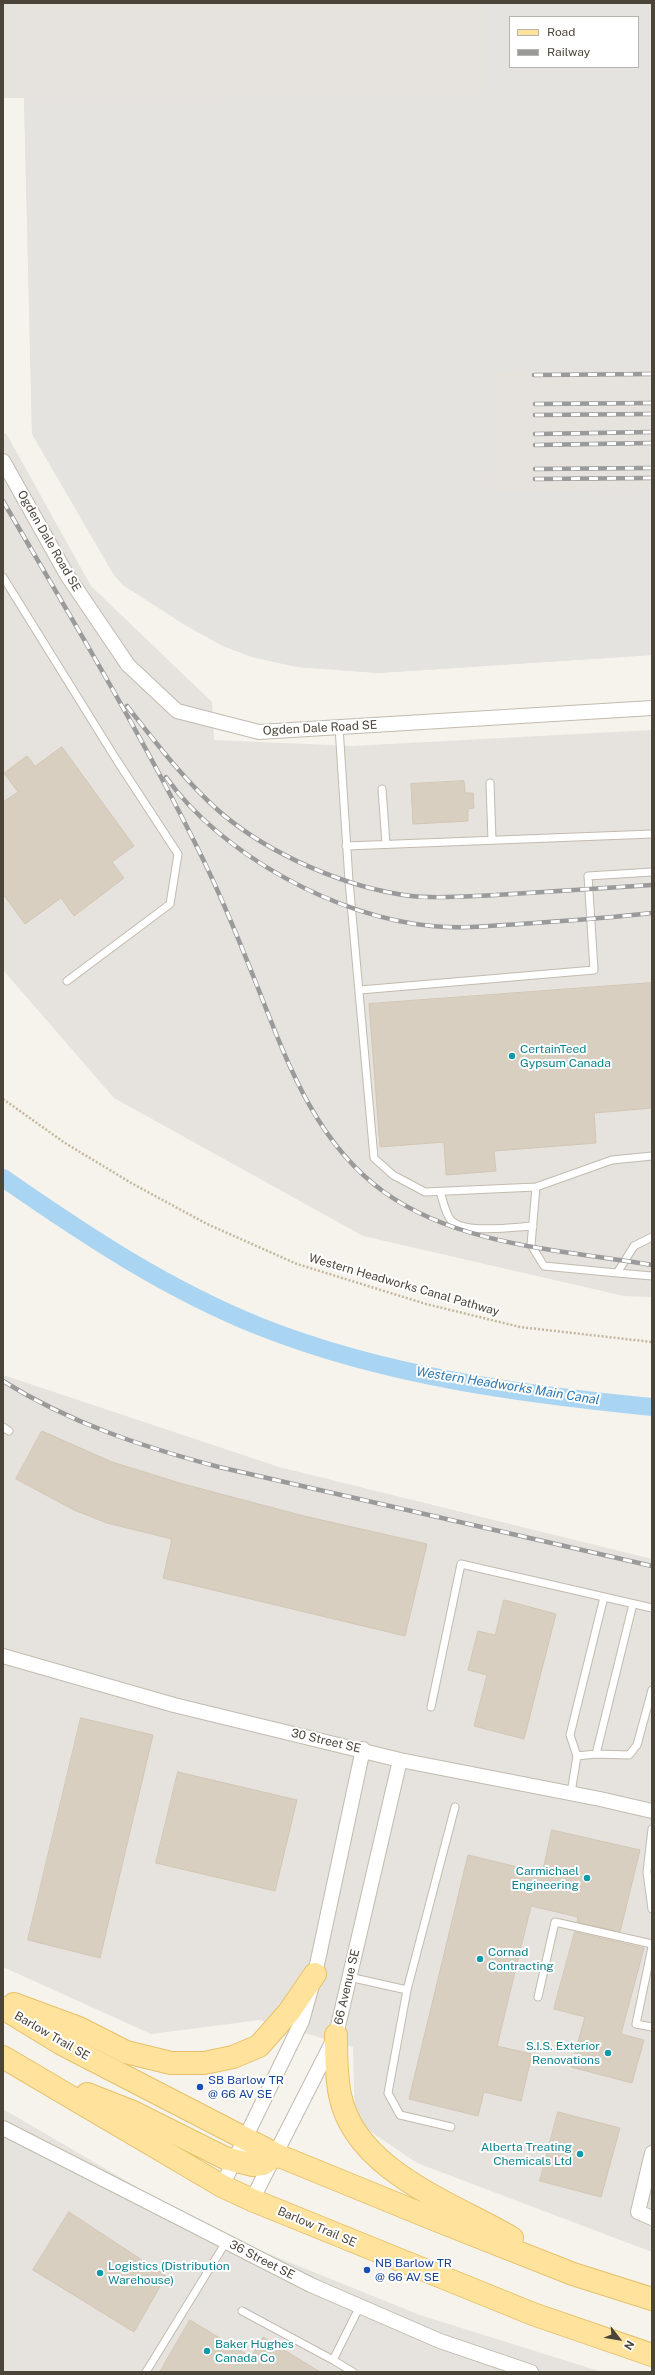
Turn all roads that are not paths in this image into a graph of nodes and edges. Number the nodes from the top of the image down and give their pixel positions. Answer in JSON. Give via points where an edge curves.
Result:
{"nodes":[{"id":1,"x":5,"y":467,"type":"edge"},
{"id":2,"x":3,"y":577,"type":"edge"},
{"id":3,"x":652,"y":708,"type":"edge"},
{"id":4,"x":339,"y":727,"type":"junction"},
{"id":5,"x":490,"y":783,"type":"dead end"},
{"id":6,"x":382,"y":789,"type":"dead end"},
{"id":7,"x":652,"y":834,"type":"edge"},
{"id":8,"x":492,"y":840,"type":"junction"},
{"id":9,"x":386,"y":844,"type":"junction"},
{"id":10,"x":346,"y":846,"type":"junction"},
{"id":11,"x":652,"y":872,"type":"edge"},
{"id":12,"x":67,"y":981,"type":"dead end"},
{"id":13,"x":360,"y":990,"type":"junction"},
{"id":14,"x":652,"y":1156,"type":"edge"},
{"id":15,"x":536,"y":1187,"type":"junction"},
{"id":16,"x":440,"y":1192,"type":"junction"},
{"id":17,"x":533,"y":1226,"type":"junction"},
{"id":18,"x":652,"y":1237,"type":"edge"},
{"id":19,"x":617,"y":1273,"type":"junction"},
{"id":20,"x":652,"y":1276,"type":"edge"},
{"id":21,"x":604,"y":1597,"type":"junction"},
{"id":22,"x":633,"y":1604,"type":"junction"},
{"id":23,"x":652,"y":1608,"type":"edge"},
{"id":24,"x":3,"y":1656,"type":"edge"},
{"id":25,"x":652,"y":1690,"type":"edge"},
{"id":26,"x":431,"y":1707,"type":"dead end"},
{"id":27,"x":363,"y":1749,"type":"junction"},
{"id":28,"x":596,"y":1754,"type":"junction"},
{"id":29,"x":577,"y":1756,"type":"junction"},
{"id":30,"x":400,"y":1760,"type":"junction"},
{"id":31,"x":571,"y":1793,"type":"junction"},
{"id":32,"x":455,"y":1807,"type":"dead end"},
{"id":33,"x":652,"y":1811,"type":"edge"},
{"id":34,"x":652,"y":1829,"type":"edge"},
{"id":35,"x":652,"y":1909,"type":"edge"},
{"id":36,"x":652,"y":1946,"type":"edge"},
{"id":37,"x":315,"y":1974,"type":"junction"},
{"id":38,"x":349,"y":1977,"type":"junction"},
{"id":39,"x":407,"y":1990,"type":"junction"},
{"id":40,"x":538,"y":1997,"type":"dead end"},
{"id":41,"x":3,"y":2000,"type":"edge"},
{"id":42,"x":3,"y":2008,"type":"edge"},
{"id":43,"x":652,"y":2027,"type":"edge"},
{"id":44,"x":336,"y":2035,"type":"junction"},
{"id":45,"x":11,"y":2062,"type":"edge"},
{"id":46,"x":451,"y":2127,"type":"dead end"},
{"id":47,"x":3,"y":2128,"type":"edge"},
{"id":48,"x":244,"y":2140,"type":"junction"},
{"id":49,"x":652,"y":2153,"type":"edge"},
{"id":50,"x":277,"y":2155,"type":"junction"},
{"id":51,"x":234,"y":2160,"type":"junction"},
{"id":52,"x":222,"y":2186,"type":"junction"},
{"id":53,"x":252,"y":2200,"type":"junction"},
{"id":54,"x":652,"y":2218,"type":"edge"},
{"id":55,"x":226,"y":2242,"type":"junction"},
{"id":56,"x":574,"y":2274,"type":"junction"},
{"id":57,"x":652,"y":2299,"type":"edge"},
{"id":58,"x":360,"y":2306,"type":"junction"},
{"id":59,"x":242,"y":2311,"type":"dead end"},
{"id":60,"x":652,"y":2355,"type":"edge"},
{"id":61,"x":332,"y":2360,"type":"junction"},
{"id":62,"x":146,"y":2372,"type":"edge"},
{"id":63,"x":353,"y":2372,"type":"edge"},
{"id":64,"x":531,"y":2372,"type":"edge"}],
"edges":[{"from":1,"to":4,"type":"street","name":"Ogden Dale Road SE","via":[[67,575],[128,665],[177,710],[259,732]]},
{"from":2,"to":12,"type":"lane","via":[[178,854],[170,904]]},
{"from":3,"to":4,"type":"street","name":"Ogden Dale Road SE"},
{"from":4,"to":10,"type":"lane"},
{"from":5,"to":8,"type":"lane"},
{"from":6,"to":9,"type":"lane"},
{"from":7,"to":8,"type":"lane"},
{"from":8,"to":9,"type":"lane"},
{"from":9,"to":10,"type":"lane"},
{"from":10,"to":13,"type":"lane"},
{"from":11,"to":13,"type":"lane","via":[[588,876],[594,970]]},
{"from":13,"to":16,"type":"lane","via":[[374,1158],[392,1176],[425,1192]]},
{"from":14,"to":15,"type":"lane","via":[[612,1160]]},
{"from":15,"to":16,"type":"lane"},
{"from":15,"to":17,"type":"lane"},
{"from":16,"to":17,"type":"lane","via":[[450,1219],[461,1226],[482,1229]]},
{"from":17,"to":19,"type":"lane","via":[[531,1245],[544,1266]]},
{"from":18,"to":19,"type":"lane","via":[[634,1246]]},
{"from":19,"to":20,"type":"lane"},
{"from":21,"to":22,"type":"lane"},
{"from":21,"to":26,"type":"lane","via":[[461,1564]]},
{"from":21,"to":29,"type":"lane","via":[[570,1736]]},
{"from":22,"to":23,"type":"lane"},
{"from":22,"to":28,"type":"lane"},
{"from":24,"to":27,"type":"street","name":"30 Street SE","via":[[174,1705]]},
{"from":25,"to":28,"type":"lane","via":[[637,1745],[629,1755]]},
{"from":27,"to":30,"type":"street","name":"30 Street SE"},
{"from":27,"to":37,"type":"street"},
{"from":28,"to":29,"type":"lane"},
{"from":29,"to":31,"type":"lane"},
{"from":30,"to":31,"type":"street","name":"30 Street SE"},
{"from":30,"to":38,"type":"street","name":"66 Avenue SE"},
{"from":31,"to":33,"type":"street","name":"30 Street SE"},
{"from":32,"to":39,"type":"lane"},
{"from":34,"to":35,"type":"lane","via":[[647,1872]]},
{"from":36,"to":40,"type":"lane","via":[[555,1922]]},
{"from":36,"to":43,"type":"lane","via":[[636,2024]]},
{"from":37,"to":41,"type":"main road","via":[[289,2012],[259,2046],[233,2057],[204,2064],[171,2063],[126,2052],[79,2028]]},
{"from":37,"to":48,"type":"street","via":[[302,2021]]},
{"from":38,"to":39,"type":"lane"},
{"from":38,"to":44,"type":"street","name":"66 Avenue SE"},
{"from":39,"to":46,"type":"lane","via":[[388,2093],[400,2115]]},
{"from":42,"to":48,"type":"main road","name":"Barlow Trail SE","via":[[62,2044]]},
{"from":44,"to":50,"type":"street","name":"66 Avenue SE"},
{"from":44,"to":56,"type":"main road","via":[[340,2096],[358,2137],[379,2159],[418,2188],[497,2229]]},
{"from":45,"to":51,"type":"main road","via":[[133,2112],[225,2158]]},
{"from":45,"to":52,"type":"main road","name":"Barlow Trail SE"},
{"from":47,"to":55,"type":"street","name":"36 Street SE"},
{"from":48,"to":50,"type":"main road","name":"Barlow Trail SE"},
{"from":48,"to":51,"type":"street"},
{"from":49,"to":54,"type":"street","via":[[638,2212]]},
{"from":50,"to":51,"type":"main road","via":[[264,2164],[253,2165]]},
{"from":50,"to":53,"type":"street","name":"66 Avenue SE"},
{"from":50,"to":56,"type":"main road","name":"Barlow Trail SE"},
{"from":51,"to":52,"type":"street"},
{"from":52,"to":53,"type":"main road","name":"Barlow Trail SE"},
{"from":53,"to":60,"type":"main road","name":"Barlow Trail SE","via":[[526,2311]]},
{"from":55,"to":58,"type":"street","name":"36 Street SE","via":[[311,2285]]},
{"from":55,"to":62,"type":"lane"},
{"from":56,"to":57,"type":"main road","name":"Barlow Trail SE"},
{"from":58,"to":61,"type":"lane"},
{"from":58,"to":64,"type":"street","name":"36 Street SE","via":[[440,2341]]},
{"from":59,"to":61,"type":"lane"},
{"from":61,"to":63,"type":"lane"}]}
